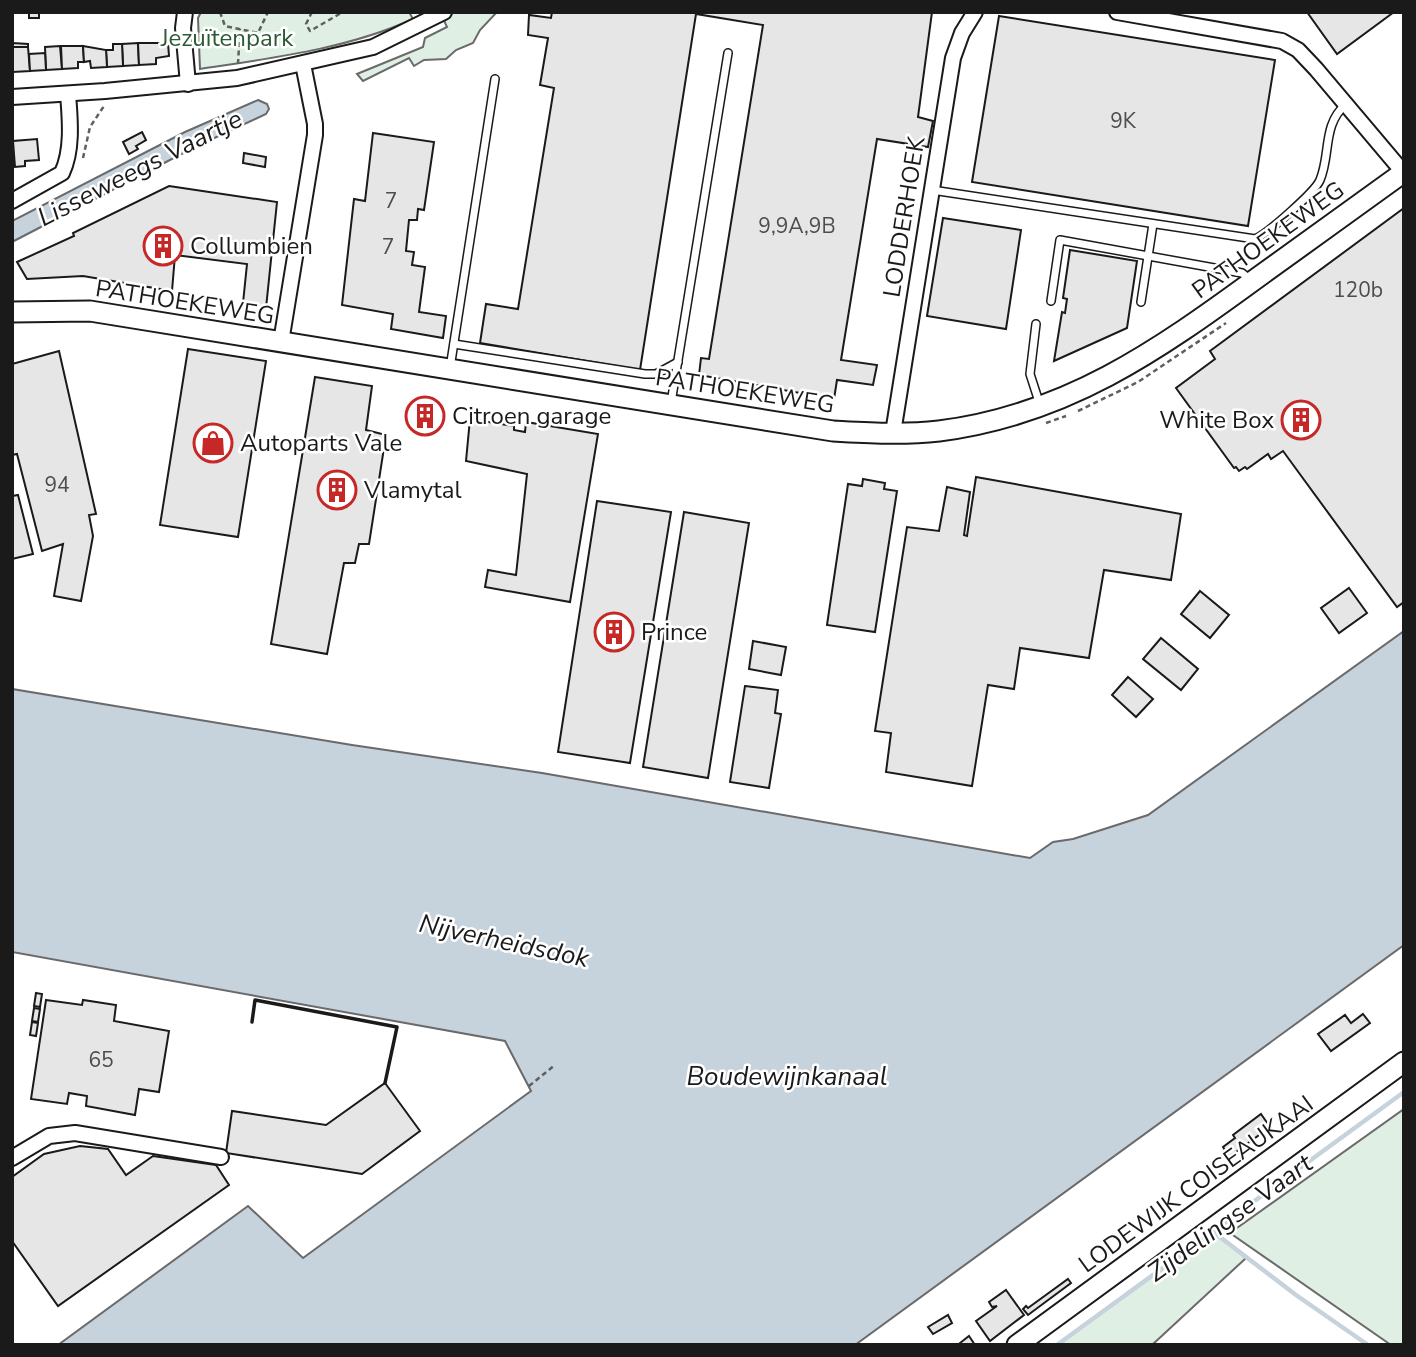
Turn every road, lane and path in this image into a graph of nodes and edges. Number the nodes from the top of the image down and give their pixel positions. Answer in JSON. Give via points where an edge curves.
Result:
{"nodes":[{"id":1,"x":184,"y":12,"type":"edge"},
{"id":2,"x":220,"y":12,"type":"edge"},
{"id":3,"x":268,"y":12,"type":"edge"},
{"id":4,"x":312,"y":12,"type":"edge"},
{"id":5,"x":343,"y":12,"type":"edge"},
{"id":6,"x":444,"y":12,"type":"edge"},
{"id":7,"x":975,"y":12,"type":"edge"},
{"id":8,"x":1117,"y":12,"type":"edge"},
{"id":9,"x":240,"y":29,"type":"junction"},
{"id":10,"x":728,"y":52,"type":"dead end"},
{"id":11,"x":303,"y":64,"type":"junction"},
{"id":12,"x":237,"y":78,"type":"junction"},
{"id":13,"x":495,"y":79,"type":"dead end"},
{"id":14,"x":188,"y":84,"type":"junction"},
{"id":15,"x":68,"y":94,"type":"junction"},
{"id":16,"x":12,"y":97,"type":"edge"},
{"id":17,"x":1346,"y":104,"type":"junction"},
{"id":18,"x":1403,"y":172,"type":"edge"},
{"id":19,"x":931,"y":190,"type":"junction"},
{"id":20,"x":12,"y":201,"type":"edge"},
{"id":21,"x":1153,"y":224,"type":"junction"},
{"id":22,"x":1148,"y":256,"type":"junction"},
{"id":23,"x":1253,"y":282,"type":"junction"},
{"id":24,"x":1051,"y":301,"type":"dead end"},
{"id":25,"x":1141,"y":302,"type":"dead end"},
{"id":26,"x":12,"y":312,"type":"edge"},
{"id":27,"x":1229,"y":320,"type":"dead end"},
{"id":28,"x":1036,"y":324,"type":"dead end"},
{"id":29,"x":281,"y":342,"type":"junction"},
{"id":30,"x":454,"y":344,"type":"junction"},
{"id":31,"x":678,"y":362,"type":"junction"},
{"id":32,"x":450,"y":368,"type":"junction"},
{"id":33,"x":671,"y":404,"type":"junction"},
{"id":34,"x":1041,"y":415,"type":"junction"},
{"id":35,"x":893,"y":433,"type":"junction"},
{"id":36,"x":1404,"y":1062,"type":"edge"},
{"id":37,"x":555,"y":1065,"type":"dead end"},
{"id":38,"x":529,"y":1086,"type":"dead end"},
{"id":39,"x":221,"y":1157,"type":"dead end"},
{"id":40,"x":12,"y":1158,"type":"edge"},
{"id":41,"x":1017,"y":1345,"type":"edge"}],
"edges":[{"from":1,"to":14,"type":"street"},
{"from":2,"to":9,"type":"path","via":[[225,26]]},
{"from":3,"to":9,"type":"path","via":[[258,33]]},
{"from":4,"to":5,"type":"path","via":[[306,24],[310,31]]},
{"from":6,"to":11,"type":"street","via":[[373,47]]},
{"from":7,"to":19,"type":"street","name":"LODDERHOEK","via":[[953,58]]},
{"from":8,"to":17,"type":"street","via":[[1282,41],[1298,50]]},
{"from":9,"to":12,"type":"path"},
{"from":10,"to":31,"type":"lane"},
{"from":11,"to":12,"type":"street"},
{"from":11,"to":29,"type":"street","via":[[315,124]]},
{"from":12,"to":14,"type":"street"},
{"from":13,"to":30,"type":"lane"},
{"from":14,"to":15,"type":"street"},
{"from":15,"to":16,"type":"street"},
{"from":15,"to":20,"type":"street","via":[[70,124],[62,173]]},
{"from":17,"to":18,"type":"street"},
{"from":17,"to":21,"type":"lane","via":[[1329,129],[1319,182],[1267,233],[1248,239]]},
{"from":18,"to":23,"type":"main road","name":"PATHOEKEWEG"},
{"from":19,"to":21,"type":"lane"},
{"from":19,"to":35,"type":"street","name":"LODDERHOEK"},
{"from":21,"to":22,"type":"lane"},
{"from":22,"to":23,"type":"lane","via":[[1242,273]]},
{"from":22,"to":24,"type":"lane","via":[[1060,240]]},
{"from":22,"to":25,"type":"lane"},
{"from":23,"to":34,"type":"main road","name":"PATHOEKEWEG","via":[[1164,345]]},
{"from":26,"to":29,"type":"main road","name":"PATHOEKEWEG","via":[[90,311]]},
{"from":27,"to":34,"type":"path","via":[[1138,382],[1094,404]]},
{"from":28,"to":34,"type":"lane","via":[[1030,373]]},
{"from":29,"to":32,"type":"main road","name":"PATHOEKEWEG"},
{"from":30,"to":31,"type":"lane","via":[[645,374],[656,374]]},
{"from":30,"to":32,"type":"lane"},
{"from":31,"to":33,"type":"lane"},
{"from":32,"to":33,"type":"main road","name":"PATHOEKEWEG"},
{"from":33,"to":35,"type":"main road","name":"PATHOEKEWEG","via":[[833,431]]},
{"from":34,"to":35,"type":"main road","name":"PATHOEKEWEG"},
{"from":36,"to":41,"type":"main road","name":"LODEWIJK COISEAUKAAI"},
{"from":37,"to":38,"type":"path"},
{"from":39,"to":40,"type":"street","via":[[75,1133],[49,1136]]}]}
